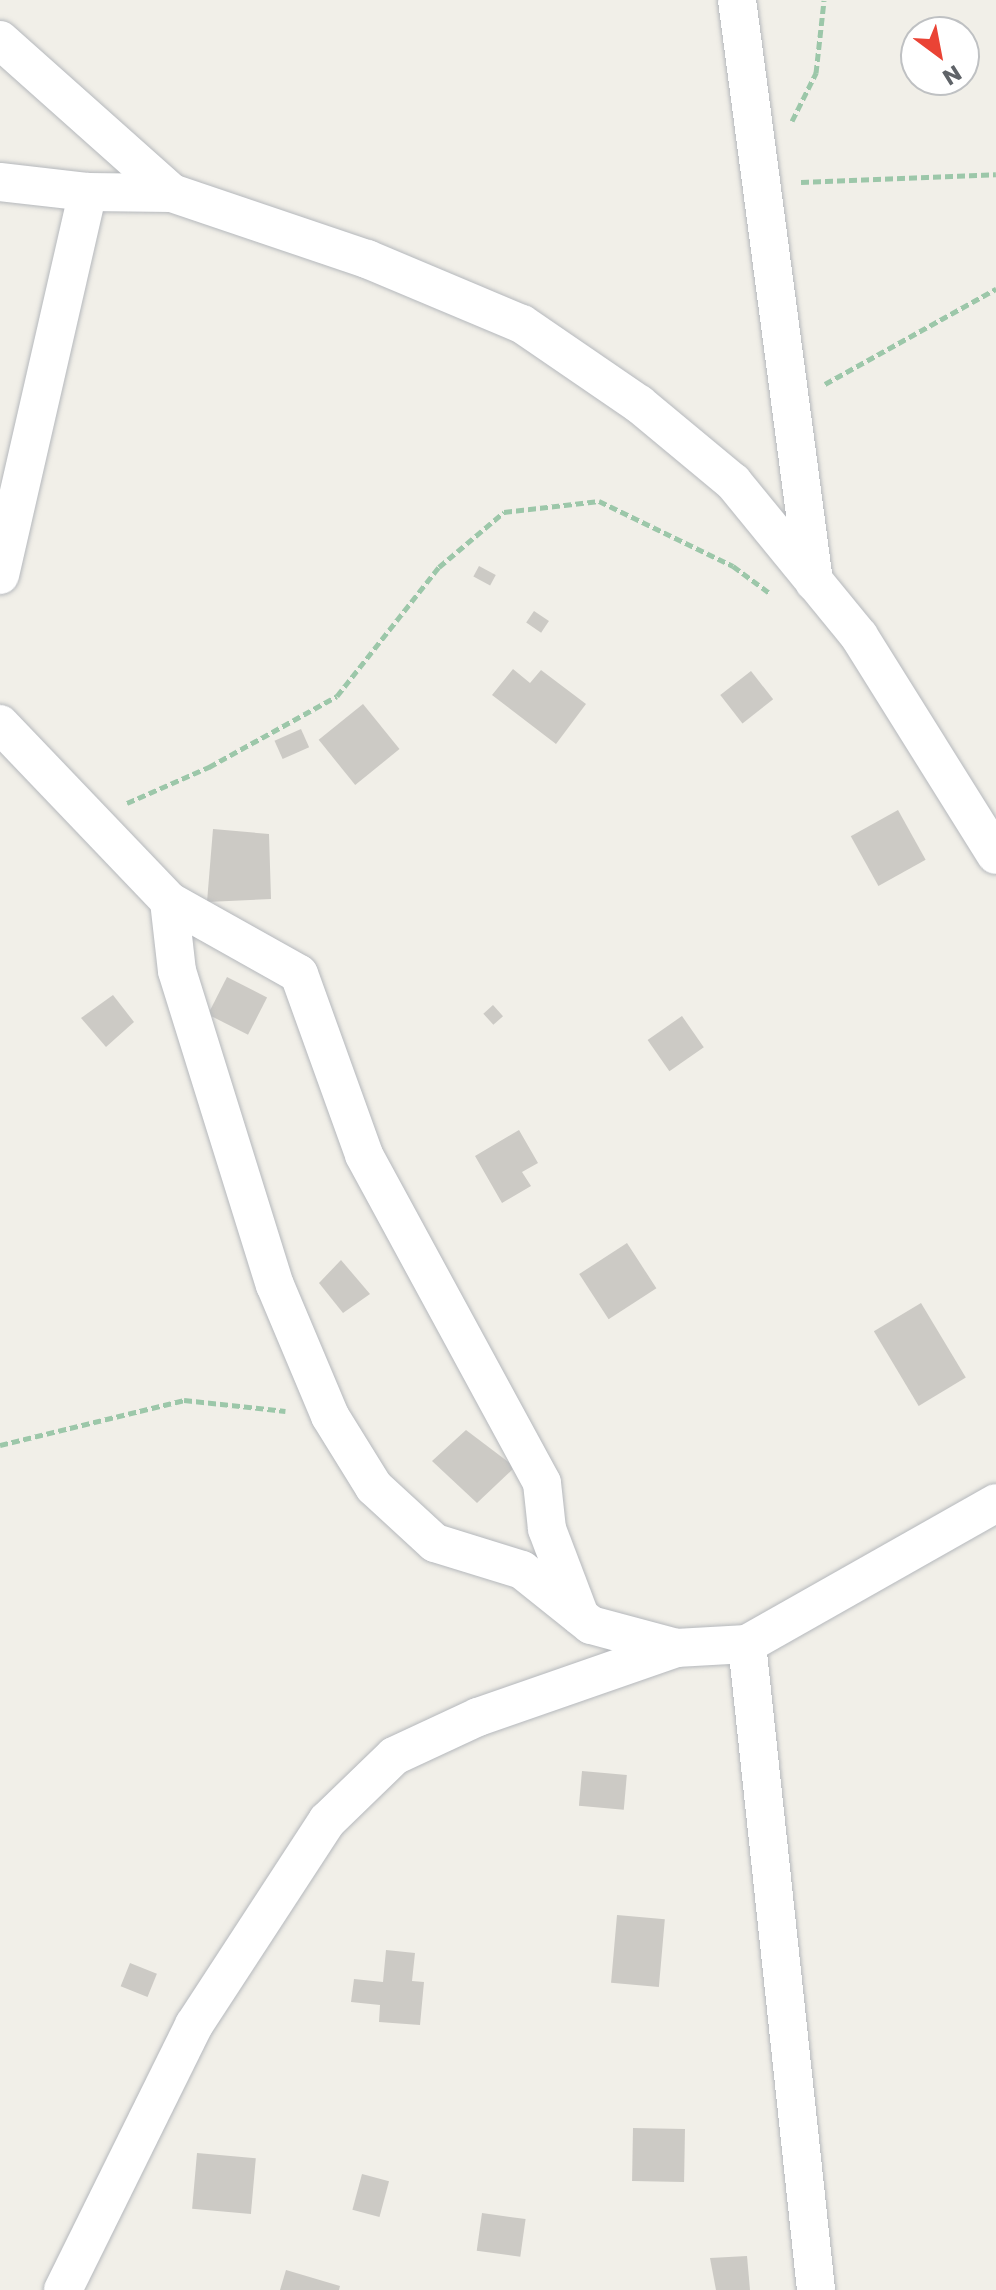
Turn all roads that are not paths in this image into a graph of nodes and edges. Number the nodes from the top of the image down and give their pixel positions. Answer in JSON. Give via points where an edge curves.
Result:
{"nodes":[{"id":1,"x":737,"y":0,"type":"edge"},
{"id":2,"x":0,"y":40,"type":"edge"},
{"id":3,"x":0,"y":182,"type":"edge"},
{"id":4,"x":88,"y":192,"type":"junction"},
{"id":5,"x":172,"y":193,"type":"junction"},
{"id":6,"x":0,"y":575,"type":"edge"},
{"id":7,"x":799,"y":593,"type":"junction"},
{"id":8,"x":0,"y":724,"type":"edge"},
{"id":9,"x":990,"y":835,"type":"edge"},
{"id":10,"x":169,"y":901,"type":"junction"},
{"id":11,"x":996,"y":1503,"type":"edge"},
{"id":12,"x":580,"y":1616,"type":"junction"},
{"id":13,"x":747,"y":1644,"type":"junction"},
{"id":14,"x":676,"y":1648,"type":"junction"},
{"id":15,"x":63,"y":2290,"type":"edge"},
{"id":16,"x":816,"y":2290,"type":"edge"}],
"edges":[{"from":1,"to":7,"type":"street","via":[[790,403]]},
{"from":2,"to":5,"type":"street"},
{"from":3,"to":4,"type":"street"},
{"from":4,"to":5,"type":"street"},
{"from":4,"to":6,"type":"street"},
{"from":5,"to":7,"type":"street","via":[[367,259],[522,324],[639,404],[733,482]]},
{"from":7,"to":9,"type":"street","via":[[859,636]]},
{"from":8,"to":10,"type":"street"},
{"from":10,"to":12,"type":"street","via":[[299,974],[364,1155],[542,1483],[547,1529]]},
{"from":10,"to":12,"type":"street","via":[[177,971],[265,1255],[330,1416],[374,1487],[435,1543],[522,1570]]},
{"from":11,"to":13,"type":"street"},
{"from":12,"to":14,"type":"street","via":[[591,1625]]},
{"from":13,"to":14,"type":"street"},
{"from":13,"to":16,"type":"street"},
{"from":14,"to":15,"type":"street","via":[[478,1717],[394,1756],[327,1821],[194,2025]]}]}
